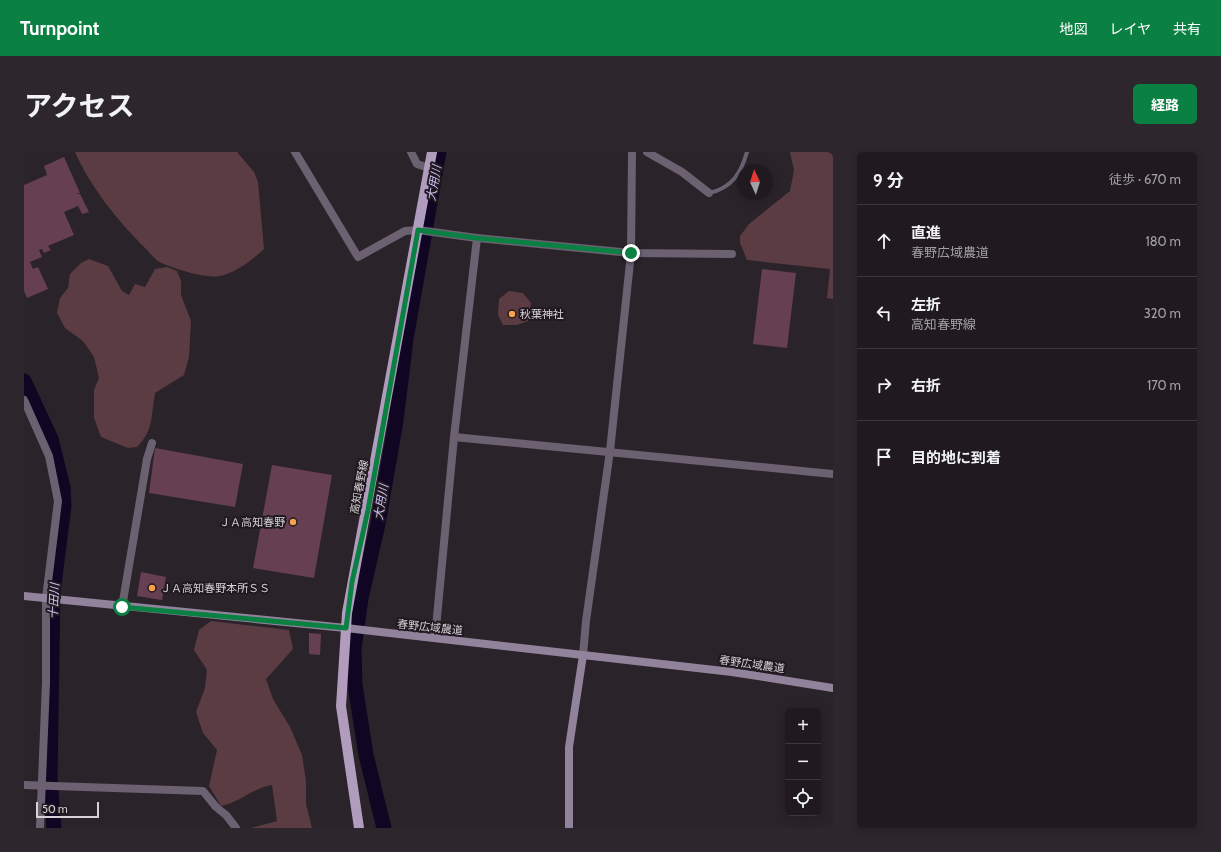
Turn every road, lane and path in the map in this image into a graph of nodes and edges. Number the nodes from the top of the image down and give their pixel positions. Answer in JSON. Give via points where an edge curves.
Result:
{"nodes":[{"id":1,"x":295,"y":152,"type":"edge"},
{"id":2,"x":411,"y":152,"type":"edge"},
{"id":3,"x":432,"y":152,"type":"edge"},
{"id":4,"x":632,"y":152,"type":"edge"},
{"id":5,"x":648,"y":152,"type":"edge"},
{"id":6,"x":747,"y":152,"type":"edge"},
{"id":7,"x":658,"y":155,"type":"edge"},
{"id":8,"x":429,"y":168,"type":"junction"},
{"id":9,"x":709,"y":193,"type":"joint"},
{"id":10,"x":420,"y":230,"type":"junction"},
{"id":11,"x":476,"y":238,"type":"junction"},
{"id":12,"x":631,"y":253,"type":"junction"},
{"id":13,"x":732,"y":254,"type":"dead end"},
{"id":14,"x":24,"y":400,"type":"edge"},
{"id":15,"x":454,"y":437,"type":"junction"},
{"id":16,"x":152,"y":444,"type":"dead end"},
{"id":17,"x":610,"y":451,"type":"junction"},
{"id":18,"x":833,"y":474,"type":"edge"},
{"id":19,"x":24,"y":596,"type":"edge"},
{"id":20,"x":48,"y":598,"type":"junction"},
{"id":21,"x":122,"y":607,"type":"junction"},
{"id":22,"x":346,"y":628,"type":"junction"},
{"id":23,"x":435,"y":638,"type":"junction"},
{"id":24,"x":583,"y":655,"type":"junction"},
{"id":25,"x":833,"y":688,"type":"edge"},
{"id":26,"x":24,"y":785,"type":"edge"},
{"id":27,"x":41,"y":786,"type":"junction"},
{"id":28,"x":40,"y":828,"type":"edge"},
{"id":29,"x":236,"y":828,"type":"edge"},
{"id":30,"x":359,"y":828,"type":"edge"},
{"id":31,"x":569,"y":828,"type":"edge"}],
"edges":[{"from":1,"to":10,"type":"street","via":[[358,257],[405,231]]},
{"from":2,"to":8,"type":"street","via":[[418,164]]},
{"from":3,"to":8,"type":"main road","name":"高知春野線"},
{"from":4,"to":12,"type":"street"},
{"from":5,"to":7,"type":"street"},
{"from":6,"to":9,"type":"lane","via":[[744,164],[734,182]]},
{"from":7,"to":9,"type":"street"},
{"from":8,"to":10,"type":"main road","name":"高知春野線"},
{"from":10,"to":11,"type":"street"},
{"from":10,"to":22,"type":"main road","name":"高知春野線","via":[[368,510],[352,582]]},
{"from":11,"to":12,"type":"street"},
{"from":11,"to":15,"type":"street"},
{"from":12,"to":13,"type":"street"},
{"from":12,"to":17,"type":"street"},
{"from":14,"to":20,"type":"street","via":[[49,456],[58,501]]},
{"from":15,"to":17,"type":"street"},
{"from":15,"to":23,"type":"street"},
{"from":16,"to":21,"type":"street","via":[[147,459]]},
{"from":17,"to":18,"type":"street"},
{"from":17,"to":24,"type":"street"},
{"from":19,"to":20,"type":"street","name":"春野広域農道"},
{"from":20,"to":21,"type":"street","name":"春野広域農道"},
{"from":20,"to":27,"type":"street"},
{"from":21,"to":22,"type":"street","name":"春野広域農道"},
{"from":22,"to":23,"type":"street","name":"春野広域農道"},
{"from":22,"to":30,"type":"main road","name":"高知春野線","via":[[341,706]]},
{"from":23,"to":24,"type":"street","name":"春野広域農道"},
{"from":24,"to":25,"type":"street","name":"春野広域農道","via":[[732,672]]},
{"from":24,"to":31,"type":"street","via":[[569,747]]},
{"from":26,"to":27,"type":"street"},
{"from":27,"to":28,"type":"street"},
{"from":27,"to":29,"type":"street","via":[[203,790]]}]}
